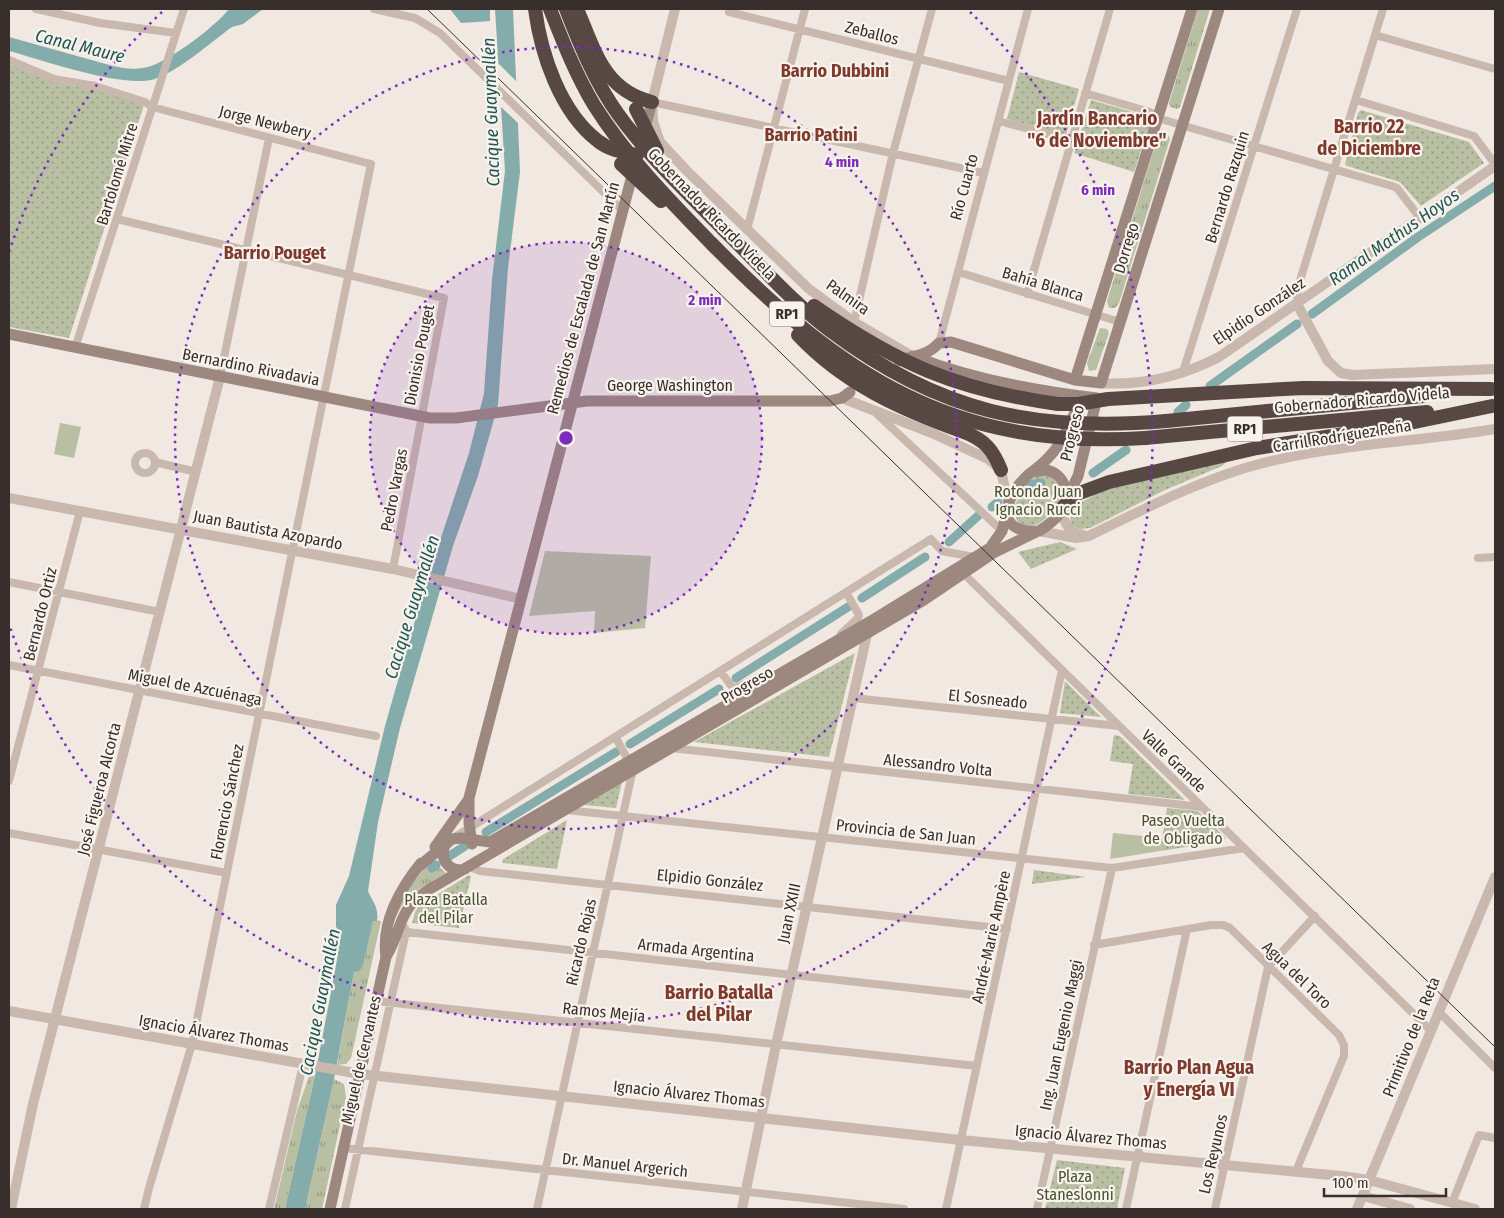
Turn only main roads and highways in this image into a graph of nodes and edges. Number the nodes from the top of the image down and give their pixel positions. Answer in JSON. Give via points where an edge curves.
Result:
{"nodes":[{"id":1,"x":534,"y":9,"type":"edge"},
{"id":2,"x":550,"y":9,"type":"edge"},
{"id":3,"x":566,"y":9,"type":"edge"},
{"id":4,"x":577,"y":9,"type":"edge"},
{"id":5,"x":1192,"y":9,"type":"edge"},
{"id":6,"x":1219,"y":9,"type":"edge"},
{"id":7,"x":652,"y":102,"type":"joint"},
{"id":8,"x":636,"y":109,"type":"dead end"},
{"id":9,"x":638,"y":155,"type":"junction"},
{"id":10,"x":621,"y":164,"type":"dead end"},
{"id":11,"x":690,"y":196,"type":"junction"},
{"id":12,"x":735,"y":267,"type":"junction"},
{"id":13,"x":777,"y":281,"type":"junction"},
{"id":14,"x":9,"y":336,"type":"edge"},
{"id":15,"x":912,"y":356,"type":"junction"},
{"id":16,"x":890,"y":364,"type":"dead end"},
{"id":17,"x":1075,"y":380,"type":"junction"},
{"id":18,"x":1493,"y":389,"type":"edge"},
{"id":19,"x":846,"y":395,"type":"road end"},
{"id":20,"x":1100,"y":399,"type":"junction"},
{"id":21,"x":1080,"y":400,"type":"junction"},
{"id":22,"x":573,"y":403,"type":"junction"},
{"id":23,"x":1494,"y":406,"type":"edge"},
{"id":24,"x":488,"y":414,"type":"joint"},
{"id":25,"x":1001,"y":470,"type":"road end"},
{"id":26,"x":1032,"y":472,"type":"junction"},
{"id":27,"x":1008,"y":504,"type":"junction"},
{"id":28,"x":1063,"y":507,"type":"junction"},
{"id":29,"x":1037,"y":531,"type":"junction"},
{"id":30,"x":865,"y":630,"type":"junction"},
{"id":31,"x":630,"y":762,"type":"junction"},
{"id":32,"x":469,"y":798,"type":"junction"},
{"id":33,"x":459,"y":838,"type":"junction"},
{"id":34,"x":469,"y":867,"type":"junction"},
{"id":35,"x":417,"y":868,"type":"junction"},
{"id":36,"x":403,"y":888,"type":"joint"},
{"id":37,"x":386,"y":957,"type":"junction"},
{"id":38,"x":330,"y":1209,"type":"edge"}],
"edges":[{"from":1,"to":9,"type":"highway","via":[[546,59],[563,96],[580,121],[599,142],[617,151]]},
{"from":2,"to":12,"type":"highway","name":"Gobernador Ricardo Videla","number":"RP1","bridge":true,"via":[[577,73],[612,131]]},
{"from":3,"to":11,"type":"highway","name":"Gobernador Ricardo Videla","number":"RP1","bridge":true,"via":[[594,72],[617,113]]},
{"from":4,"to":7,"type":"highway","via":[[609,76],[625,92]]},
{"from":5,"to":17,"type":"main road","name":"Dorrego"},
{"from":6,"to":17,"type":"main road","name":"Dorrego","via":[[1101,382]]},
{"from":7,"to":9,"type":"main road","name":"Remedios de Escalada de San Martín"},
{"from":8,"to":11,"type":"highway","bridge":true,"via":[[650,140]]},
{"from":9,"to":22,"type":"main road","name":"Remedios de Escalada de San Martín"},
{"from":10,"to":12,"type":"highway","bridge":true},
{"from":11,"to":13,"type":"highway","name":"Gobernador Ricardo Videla","number":"RP1","bridge":true},
{"from":12,"to":23,"type":"highway","name":"Gobernador Ricardo Videla","number":"RP1","bridge":true,"via":[[815,339],[905,396],[978,423],[1047,438],[1106,440]]},
{"from":12,"to":25,"type":"highway","bridge":true,"via":[[809,346],[854,383],[899,407],[986,443]]},
{"from":13,"to":18,"type":"highway","name":"Gobernador Ricardo Videla","number":"RP1","bridge":true,"via":[[830,330],[878,363],[930,391],[973,406],[1058,424],[1105,425]]},
{"from":13,"to":21,"type":"highway","bridge":true,"via":[[858,336],[915,367],[974,389],[1012,397],[1058,404]]},
{"from":14,"to":24,"type":"main road","name":"Bernardino Rivadavia","via":[[422,417],[447,419]]},
{"from":15,"to":16,"type":"main road"},
{"from":15,"to":17,"type":"main road","via":[[930,353],[939,343],[955,343]]},
{"from":15,"to":21,"type":"main road","name":"Palmira","via":[[940,367]]},
{"from":18,"to":20,"type":"highway","via":[[1303,388]]},
{"from":19,"to":22,"type":"main road","name":"George Washington","via":[[806,401]]},
{"from":20,"to":21,"type":"highway"},
{"from":20,"to":28,"type":"main road","name":"Progreso","via":[[1078,476]]},
{"from":21,"to":26,"type":"main road","name":"Progreso","via":[[1060,444],[1052,456]]},
{"from":22,"to":24,"type":"main road","name":"George Washington"},
{"from":22,"to":32,"type":"main road","name":"Remedios de Escalada de San Martín"},
{"from":23,"to":28,"type":"highway","via":[[1400,426],[1257,448],[1125,478],[1087,489]]},
{"from":26,"to":27,"type":"main road","via":[[1024,478]]},
{"from":26,"to":28,"type":"main road","via":[[1050,471],[1060,476],[1065,487]]},
{"from":27,"to":29,"type":"main road","via":[[1013,525]]},
{"from":27,"to":30,"type":"main road","name":"Progreso","via":[[1002,530],[990,548]]},
{"from":28,"to":29,"type":"main road","via":[[1053,521]]},
{"from":29,"to":30,"type":"main road","name":"Progreso","via":[[995,552],[964,574]]},
{"from":30,"to":31,"type":"main road","name":"Progreso","via":[[827,647]]},
{"from":30,"to":31,"type":"main road","name":"Progreso","via":[[671,748]]},
{"from":31,"to":33,"type":"main road","name":"Progreso","via":[[490,842]]},
{"from":31,"to":34,"type":"main road","name":"Progreso","via":[[564,810]]},
{"from":32,"to":33,"type":"main road","name":"Remedios de Escalada de San Martín"},
{"from":32,"to":33,"type":"main road","name":"Remedios de Escalada de San Martín","via":[[468,814]]},
{"from":33,"to":34,"type":"main road","via":[[476,852]]},
{"from":33,"to":34,"type":"main road","via":[[443,854],[446,864],[456,870]]},
{"from":33,"to":35,"type":"main road"},
{"from":33,"to":35,"type":"main road","name":"Remedios de Escalada de San Martín"},
{"from":34,"to":37,"type":"main road","name":"Miguel de Cervantes","via":[[414,900],[402,919],[402,932]]},
{"from":35,"to":36,"type":"main road","name":"Remedios de Escalada de San Martín"},
{"from":36,"to":37,"type":"main road","name":"Miguel de Cervantes","via":[[389,919]]},
{"from":37,"to":38,"type":"main road","name":"Miguel de Cervantes"}]}
